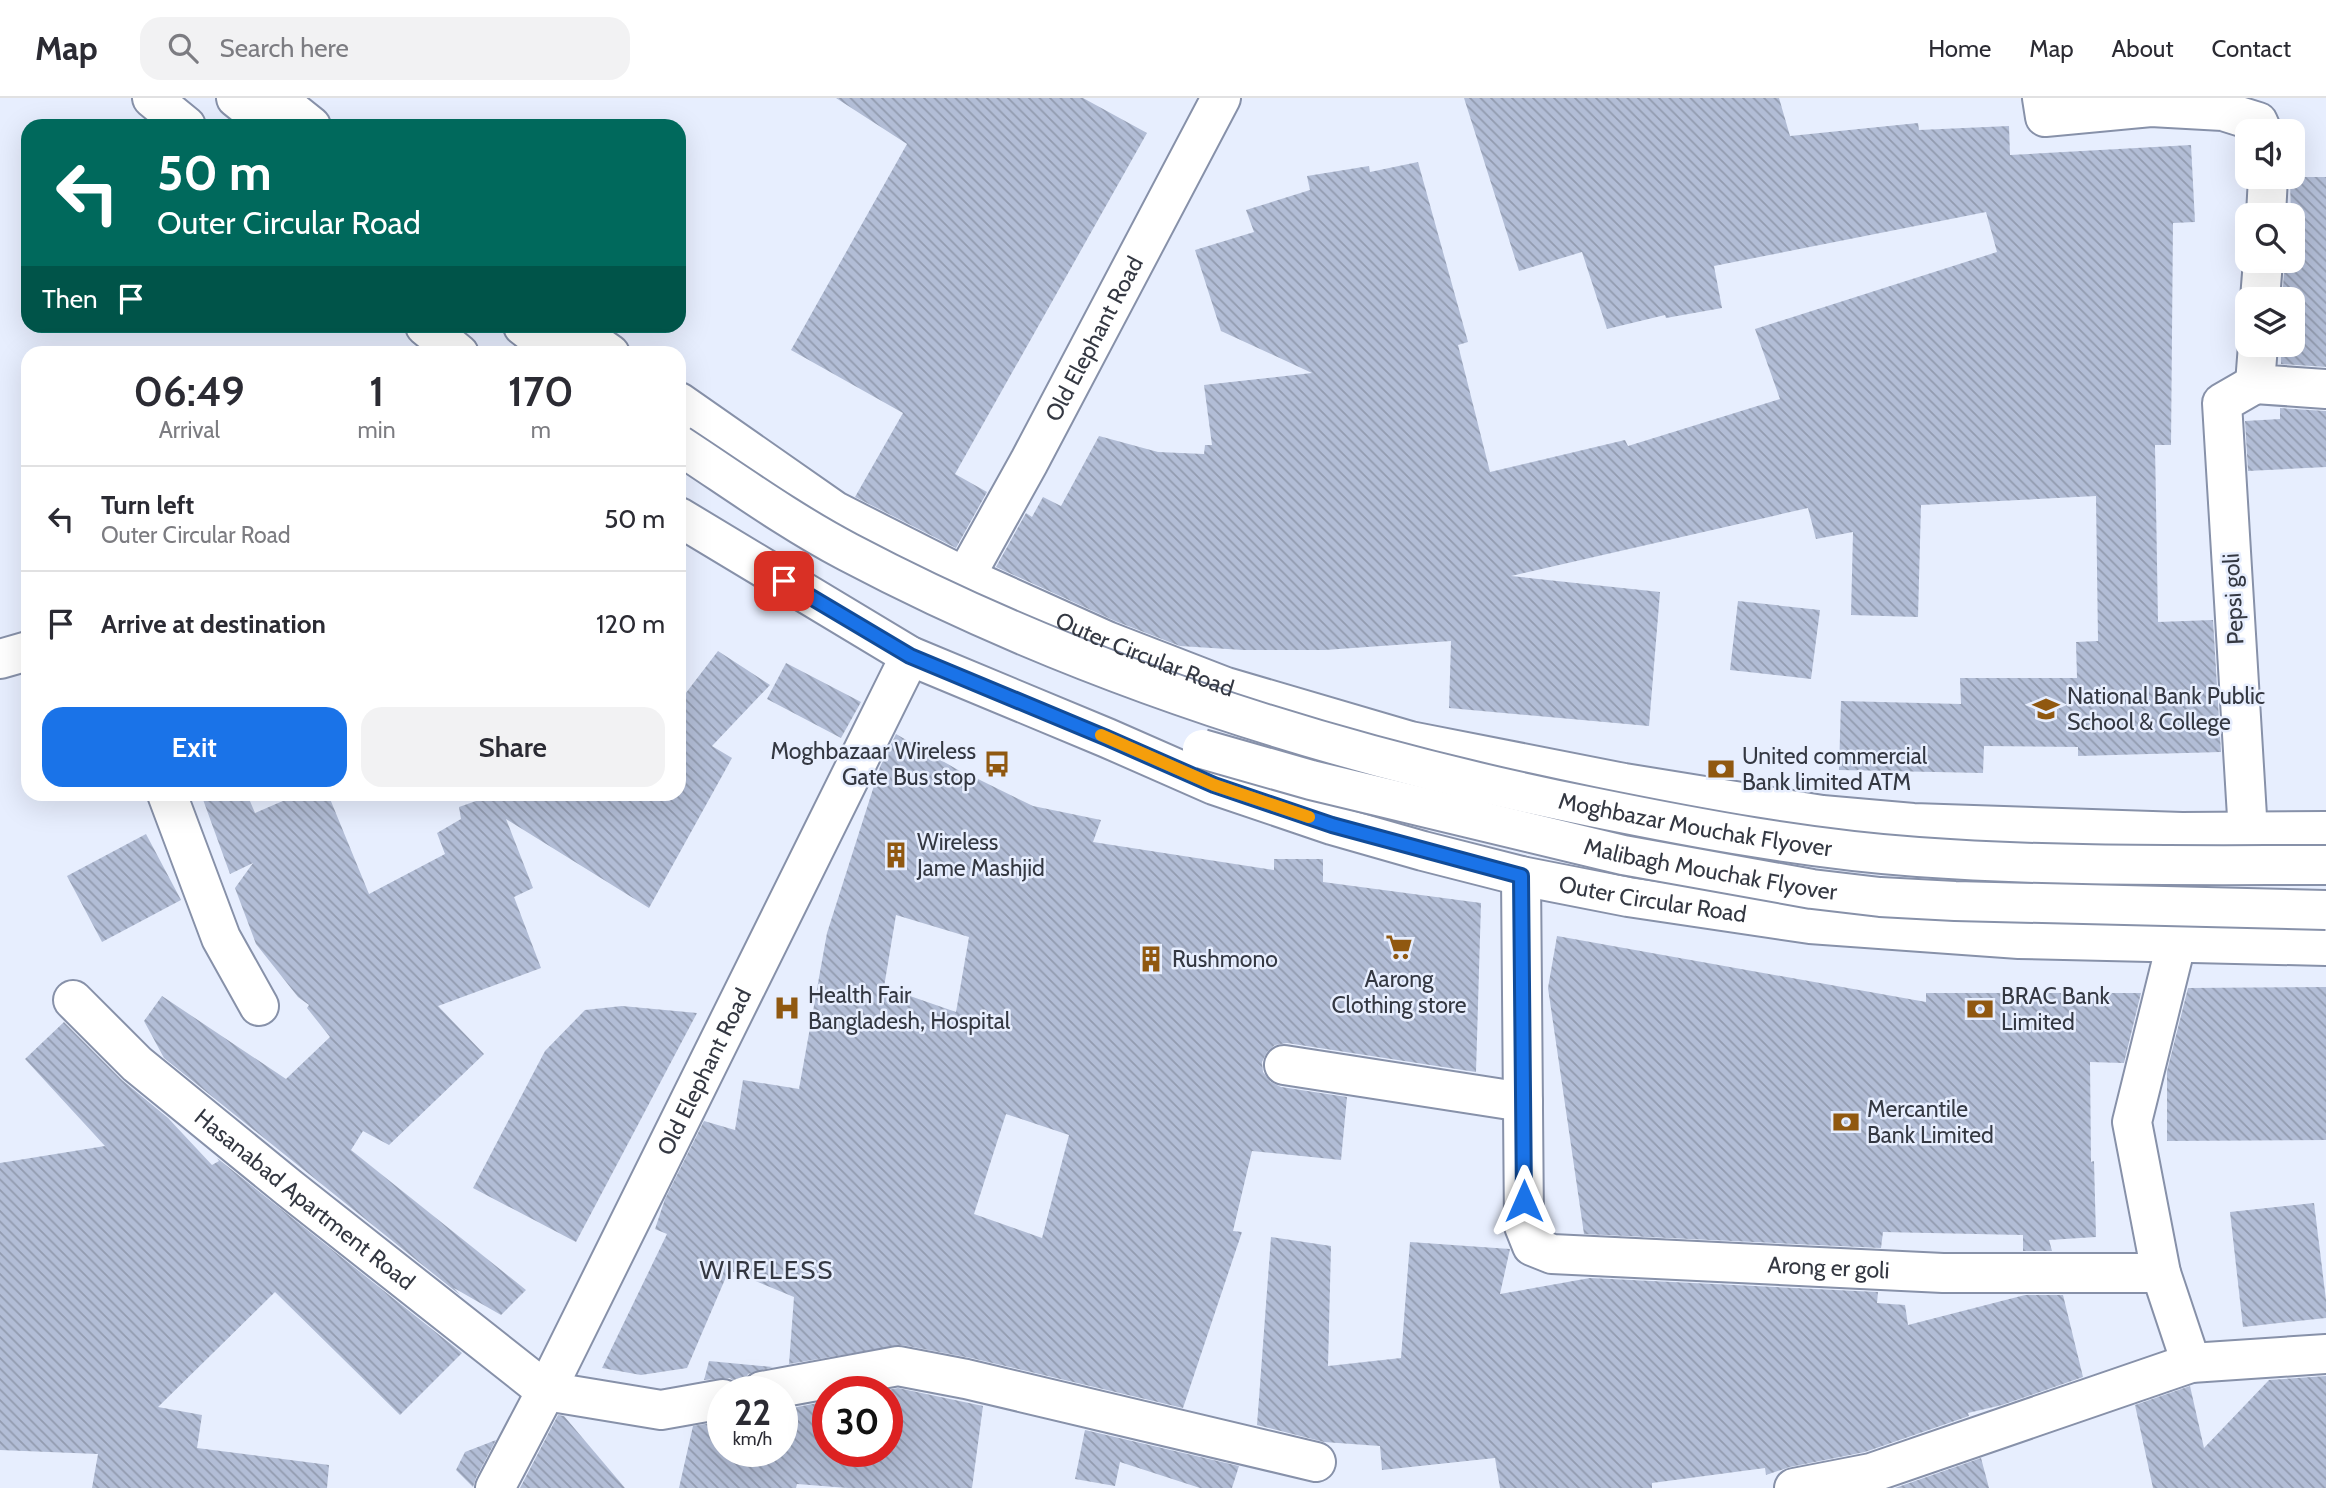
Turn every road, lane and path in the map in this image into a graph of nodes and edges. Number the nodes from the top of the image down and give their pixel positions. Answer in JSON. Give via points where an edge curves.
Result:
{"nodes":[{"id":1,"x":153,"y":98,"type":"edge"},
{"id":2,"x":236,"y":98,"type":"edge"},
{"id":3,"x":276,"y":98,"type":"edge"},
{"id":4,"x":1221,"y":98,"type":"edge"},
{"id":5,"x":2042,"y":98,"type":"edge"},
{"id":6,"x":178,"y":119,"type":"edge"},
{"id":7,"x":262,"y":119,"type":"edge"},
{"id":8,"x":303,"y":119,"type":"edge"},
{"id":9,"x":2248,"y":119,"type":"edge"},
{"id":10,"x":434,"y":333,"type":"edge"},
{"id":11,"x":532,"y":333,"type":"edge"},
{"id":12,"x":580,"y":333,"type":"edge"},
{"id":13,"x":449,"y":346,"type":"edge"},
{"id":14,"x":549,"y":346,"type":"edge"},
{"id":15,"x":599,"y":346,"type":"edge"},
{"id":16,"x":2257,"y":357,"type":"edge"},
{"id":17,"x":2255,"y":384,"type":"junction"},
{"id":18,"x":2326,"y":389,"type":"edge"},
{"id":19,"x":686,"y":407,"type":"edge"},
{"id":20,"x":686,"y":449,"type":"edge"},
{"id":21,"x":686,"y":521,"type":"edge"},
{"id":22,"x":965,"y":577,"type":"junction"},
{"id":23,"x":21,"y":653,"type":"edge"},
{"id":24,"x":910,"y":656,"type":"junction"},
{"id":25,"x":0,"y":659,"type":"edge"},
{"id":26,"x":1085,"y":661,"type":"joint"},
{"id":27,"x":1107,"y":738,"type":"junction"},
{"id":28,"x":170,"y":801,"type":"edge"},
{"id":29,"x":2326,"y":831,"type":"edge"},
{"id":30,"x":2182,"y":832,"type":"junction"},
{"id":31,"x":2248,"y":833,"type":"junction"},
{"id":32,"x":2326,"y":865,"type":"edge"},
{"id":33,"x":1521,"y":876,"type":"junction"},
{"id":34,"x":2326,"y":910,"type":"edge"},
{"id":35,"x":2176,"y":944,"type":"junction"},
{"id":36,"x":2326,"y":946,"type":"edge"},
{"id":37,"x":73,"y":1000,"type":"dead end"},
{"id":38,"x":258,"y":1006,"type":"dead end"},
{"id":39,"x":1284,"y":1065,"type":"dead end"},
{"id":40,"x":1523,"y":1102,"type":"junction"},
{"id":41,"x":2161,"y":1273,"type":"junction"},
{"id":42,"x":2326,"y":1354,"type":"edge"},
{"id":43,"x":2191,"y":1363,"type":"junction"},
{"id":44,"x":798,"y":1384,"type":"edge"},
{"id":45,"x":546,"y":1391,"type":"junction"},
{"id":46,"x":707,"y":1402,"type":"edge"},
{"id":47,"x":1316,"y":1462,"type":"dead end"},
{"id":48,"x":1872,"y":1480,"type":"edge"},
{"id":49,"x":495,"y":1488,"type":"edge"},
{"id":50,"x":1794,"y":1488,"type":"edge"}],
"edges":[{"from":1,"to":6,"type":"main road"},
{"from":2,"to":7,"type":"main road"},
{"from":3,"to":8,"type":"main road"},
{"from":4,"to":22,"type":"main road","name":"Old Elephant Road"},
{"from":5,"to":9,"type":"main road","via":[[2045,117],[2151,107],[2223,111]]},
{"from":10,"to":13,"type":"main road"},
{"from":11,"to":14,"type":"main road"},
{"from":12,"to":15,"type":"main road"},
{"from":16,"to":17,"type":"main road"},
{"from":17,"to":18,"type":"main road"},
{"from":17,"to":31,"type":"main road","name":"Pepsi goli","via":[[2222,403]]},
{"from":19,"to":22,"type":"main road","name":"Outer Circular Road","via":[[835,511]]},
{"from":20,"to":26,"type":"main road","name":"Outer Circular Road","bridge":true,"via":[[845,551]]},
{"from":21,"to":24,"type":"main road","name":"Outer Circular Road"},
{"from":22,"to":30,"type":"main road","name":"Outer Circular Road","via":[[1107,641],[1226,687],[1410,741],[1624,783],[1822,815],[1913,823]]},
{"from":23,"to":25,"type":"main road"},
{"from":24,"to":27,"type":"main road","name":"Outer Circular Road"},
{"from":24,"to":45,"type":"main road","name":"Old Elephant Road"},
{"from":26,"to":32,"type":"main road","name":"Moghbazar Mouchak Flyover","bridge":true,"via":[[1154,688],[1386,760],[1711,831],[1931,858]]},
{"from":27,"to":33,"type":"main road","name":"Outer Circular Road","via":[[1214,785],[1319,820]]},
{"from":27,"to":34,"type":"main road","name":"Malibagh Mouchak Flyover","bridge":true,"via":[[1151,739],[1202,749],[1623,855],[1812,889],[1955,901]]},
{"from":28,"to":38,"type":"main road","via":[[221,938]]},
{"from":29,"to":31,"type":"main road","name":"Outer Circular Road"},
{"from":30,"to":31,"type":"main road","name":"Outer Circular Road"},
{"from":30,"to":35,"type":"main road"},
{"from":33,"to":35,"type":"main road","name":"Outer Circular Road","via":[[1810,925]]},
{"from":33,"to":40,"type":"main road","name":"Arong er goli"},
{"from":35,"to":36,"type":"main road","name":"Outer Circular Road"},
{"from":35,"to":41,"type":"main road","via":[[2132,1122]]},
{"from":37,"to":45,"type":"main road","name":"Hasanabad Apartment Road","via":[[137,1064]]},
{"from":39,"to":40,"type":"main road"},
{"from":40,"to":41,"type":"main road","name":"Arong er goli","via":[[1524,1226],[1532,1246],[1552,1254],[1943,1273]]},
{"from":41,"to":43,"type":"main road"},
{"from":42,"to":43,"type":"main road"},
{"from":43,"to":48,"type":"main road"},
{"from":44,"to":47,"type":"main road","via":[[898,1366]]},
{"from":45,"to":46,"type":"main road","via":[[661,1410]]},
{"from":45,"to":49,"type":"main road","name":"Old Elephant Road"},
{"from":48,"to":50,"type":"main road"}]}
